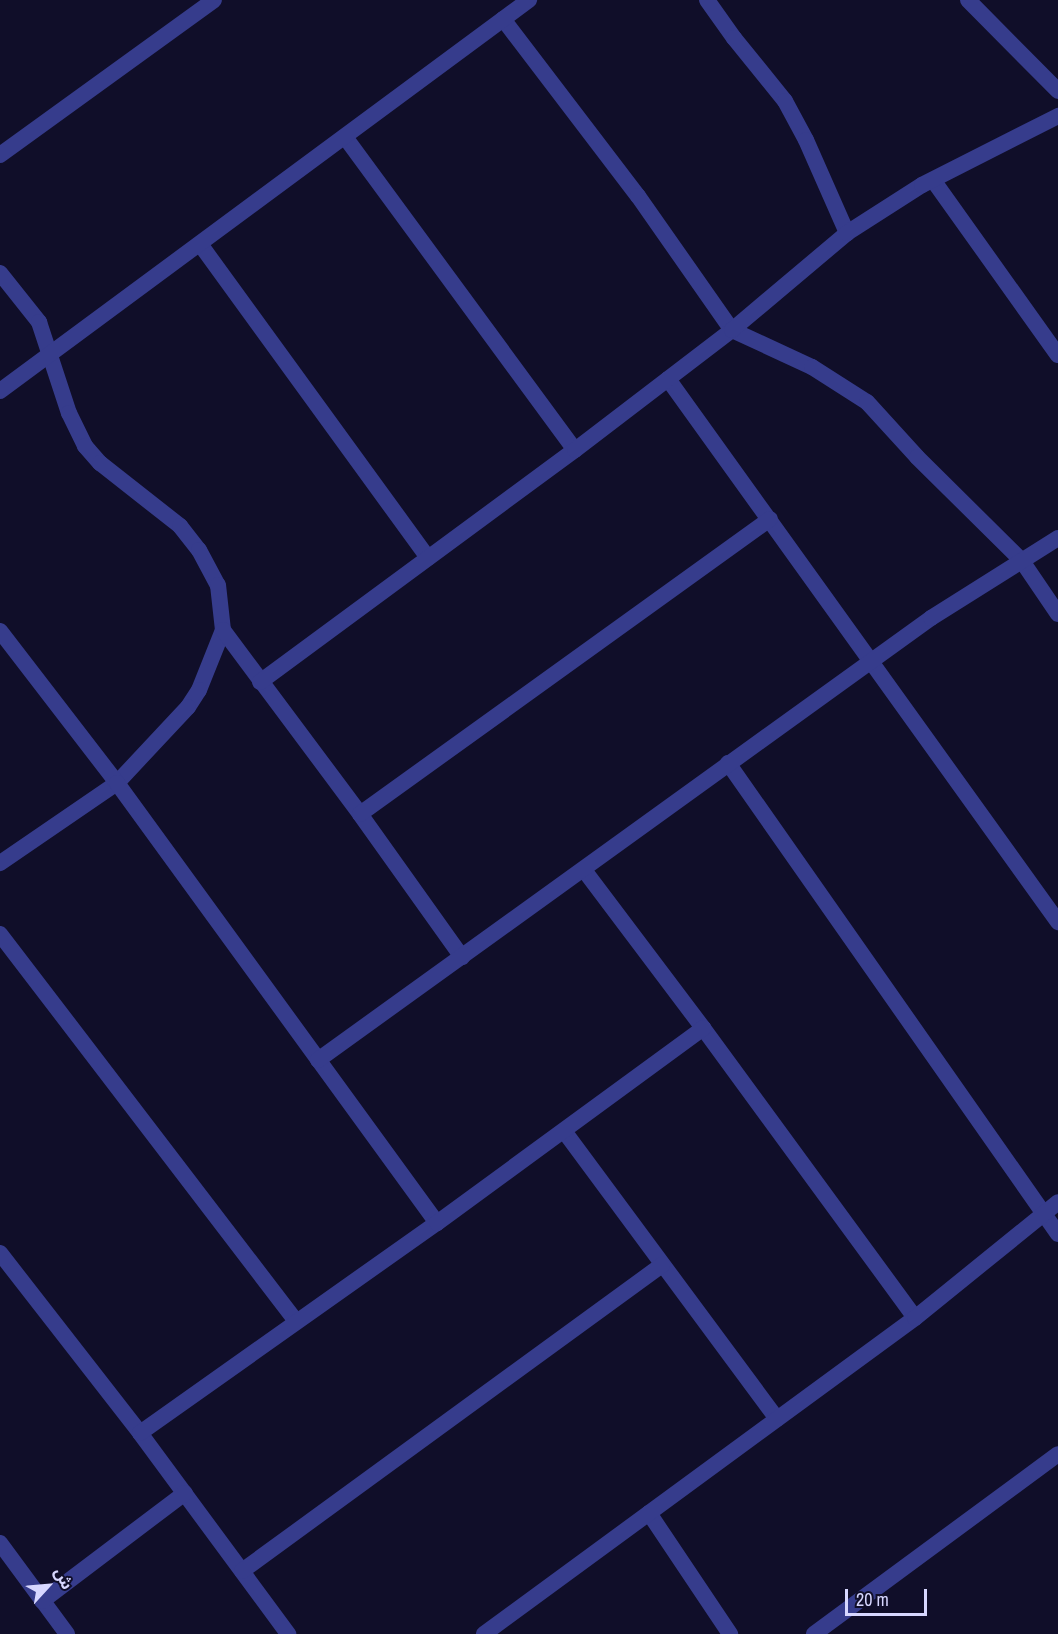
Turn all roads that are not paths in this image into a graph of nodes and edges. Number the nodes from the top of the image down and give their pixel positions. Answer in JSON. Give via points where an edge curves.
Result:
{"nodes":[{"id":1,"x":214,"y":0,"type":"edge"},
{"id":2,"x":530,"y":0,"type":"edge"},
{"id":3,"x":707,"y":0,"type":"edge"},
{"id":4,"x":968,"y":0,"type":"edge"},
{"id":5,"x":503,"y":19,"type":"junction"},
{"id":6,"x":1058,"y":92,"type":"edge"},
{"id":7,"x":1058,"y":116,"type":"edge"},
{"id":8,"x":345,"y":137,"type":"junction"},
{"id":9,"x":0,"y":155,"type":"edge"},
{"id":10,"x":933,"y":180,"type":"junction"},
{"id":11,"x":847,"y":233,"type":"junction"},
{"id":12,"x":200,"y":244,"type":"junction"},
{"id":13,"x":0,"y":273,"type":"edge"},
{"id":14,"x":732,"y":330,"type":"junction"},
{"id":15,"x":1058,"y":354,"type":"edge"},
{"id":16,"x":50,"y":355,"type":"junction"},
{"id":17,"x":668,"y":379,"type":"junction"},
{"id":18,"x":0,"y":391,"type":"edge"},
{"id":19,"x":575,"y":450,"type":"junction"},
{"id":20,"x":770,"y":519,"type":"junction"},
{"id":21,"x":1058,"y":538,"type":"edge"},
{"id":22,"x":428,"y":558,"type":"junction"},
{"id":23,"x":1022,"y":561,"type":"junction"},
{"id":24,"x":1058,"y":614,"type":"edge"},
{"id":25,"x":223,"y":630,"type":"junction"},
{"id":26,"x":0,"y":631,"type":"edge"},
{"id":27,"x":871,"y":660,"type":"junction"},
{"id":28,"x":260,"y":682,"type":"junction"},
{"id":29,"x":728,"y":763,"type":"junction"},
{"id":30,"x":117,"y":783,"type":"junction"},
{"id":31,"x":360,"y":814,"type":"junction"},
{"id":32,"x":0,"y":863,"type":"edge"},
{"id":33,"x":584,"y":870,"type":"junction"},
{"id":34,"x":1058,"y":922,"type":"edge"},
{"id":35,"x":0,"y":934,"type":"edge"},
{"id":36,"x":462,"y":957,"type":"junction"},
{"id":37,"x":703,"y":1028,"type":"junction"},
{"id":38,"x":318,"y":1060,"type":"junction"},
{"id":39,"x":564,"y":1131,"type":"junction"},
{"id":40,"x":1058,"y":1202,"type":"edge"},
{"id":41,"x":1043,"y":1214,"type":"junction"},
{"id":42,"x":437,"y":1223,"type":"junction"},
{"id":43,"x":1058,"y":1234,"type":"edge"},
{"id":44,"x":0,"y":1253,"type":"edge"},
{"id":45,"x":662,"y":1265,"type":"junction"},
{"id":46,"x":915,"y":1318,"type":"junction"},
{"id":47,"x":296,"y":1321,"type":"junction"},
{"id":48,"x":777,"y":1419,"type":"junction"},
{"id":49,"x":140,"y":1433,"type":"junction"},
{"id":50,"x":1058,"y":1454,"type":"edge"},
{"id":51,"x":185,"y":1493,"type":"junction"},
{"id":52,"x":649,"y":1513,"type":"junction"},
{"id":53,"x":0,"y":1543,"type":"edge"},
{"id":54,"x":242,"y":1571,"type":"junction"},
{"id":55,"x":42,"y":1601,"type":"junction"},
{"id":56,"x":67,"y":1634,"type":"edge"},
{"id":57,"x":288,"y":1634,"type":"edge"},
{"id":58,"x":484,"y":1634,"type":"edge"},
{"id":59,"x":730,"y":1634,"type":"edge"},
{"id":60,"x":814,"y":1634,"type":"edge"}],
"edges":[{"from":1,"to":9,"type":"street"},
{"from":2,"to":5,"type":"street"},
{"from":3,"to":11,"type":"street","via":[[785,101]]},
{"from":4,"to":6,"type":"street"},
{"from":5,"to":8,"type":"street"},
{"from":5,"to":14,"type":"street","via":[[638,196]]},
{"from":7,"to":10,"type":"street"},
{"from":8,"to":12,"type":"street"},
{"from":8,"to":19,"type":"street"},
{"from":10,"to":11,"type":"street"},
{"from":10,"to":15,"type":"street"},
{"from":11,"to":14,"type":"street"},
{"from":12,"to":16,"type":"street"},
{"from":12,"to":22,"type":"street"},
{"from":13,"to":16,"type":"street","via":[[39,322]]},
{"from":14,"to":17,"type":"street"},
{"from":14,"to":23,"type":"street","via":[[812,367],[867,402]]},
{"from":16,"to":18,"type":"street"},
{"from":16,"to":25,"type":"street","via":[[69,413],[85,446],[100,463],[180,526],[199,550],[218,585]]},
{"from":17,"to":19,"type":"street"},
{"from":17,"to":20,"type":"street"},
{"from":19,"to":22,"type":"street"},
{"from":20,"to":27,"type":"street"},
{"from":20,"to":31,"type":"street"},
{"from":21,"to":23,"type":"street"},
{"from":22,"to":28,"type":"street"},
{"from":23,"to":24,"type":"street"},
{"from":23,"to":27,"type":"street"},
{"from":25,"to":28,"type":"street"},
{"from":25,"to":30,"type":"street","via":[[199,690],[188,706]]},
{"from":26,"to":30,"type":"street"},
{"from":27,"to":29,"type":"street"},
{"from":27,"to":34,"type":"street"},
{"from":28,"to":31,"type":"street"},
{"from":29,"to":33,"type":"street"},
{"from":29,"to":41,"type":"street"},
{"from":30,"to":32,"type":"street"},
{"from":30,"to":38,"type":"street"},
{"from":31,"to":36,"type":"street"},
{"from":33,"to":36,"type":"street"},
{"from":33,"to":37,"type":"street"},
{"from":35,"to":47,"type":"street"},
{"from":36,"to":38,"type":"street"},
{"from":37,"to":39,"type":"street"},
{"from":37,"to":46,"type":"street"},
{"from":38,"to":42,"type":"street"},
{"from":39,"to":42,"type":"street"},
{"from":39,"to":45,"type":"street"},
{"from":40,"to":41,"type":"street"},
{"from":41,"to":43,"type":"street"},
{"from":41,"to":46,"type":"street"},
{"from":42,"to":47,"type":"street"},
{"from":44,"to":49,"type":"street"},
{"from":45,"to":48,"type":"street"},
{"from":45,"to":54,"type":"street"},
{"from":46,"to":48,"type":"street"},
{"from":47,"to":49,"type":"street"},
{"from":48,"to":52,"type":"street"},
{"from":49,"to":51,"type":"street"},
{"from":50,"to":60,"type":"street"},
{"from":51,"to":54,"type":"street"},
{"from":51,"to":55,"type":"street"},
{"from":52,"to":58,"type":"street"},
{"from":52,"to":59,"type":"street"},
{"from":53,"to":55,"type":"street"},
{"from":54,"to":57,"type":"street"},
{"from":55,"to":56,"type":"street"}]}
